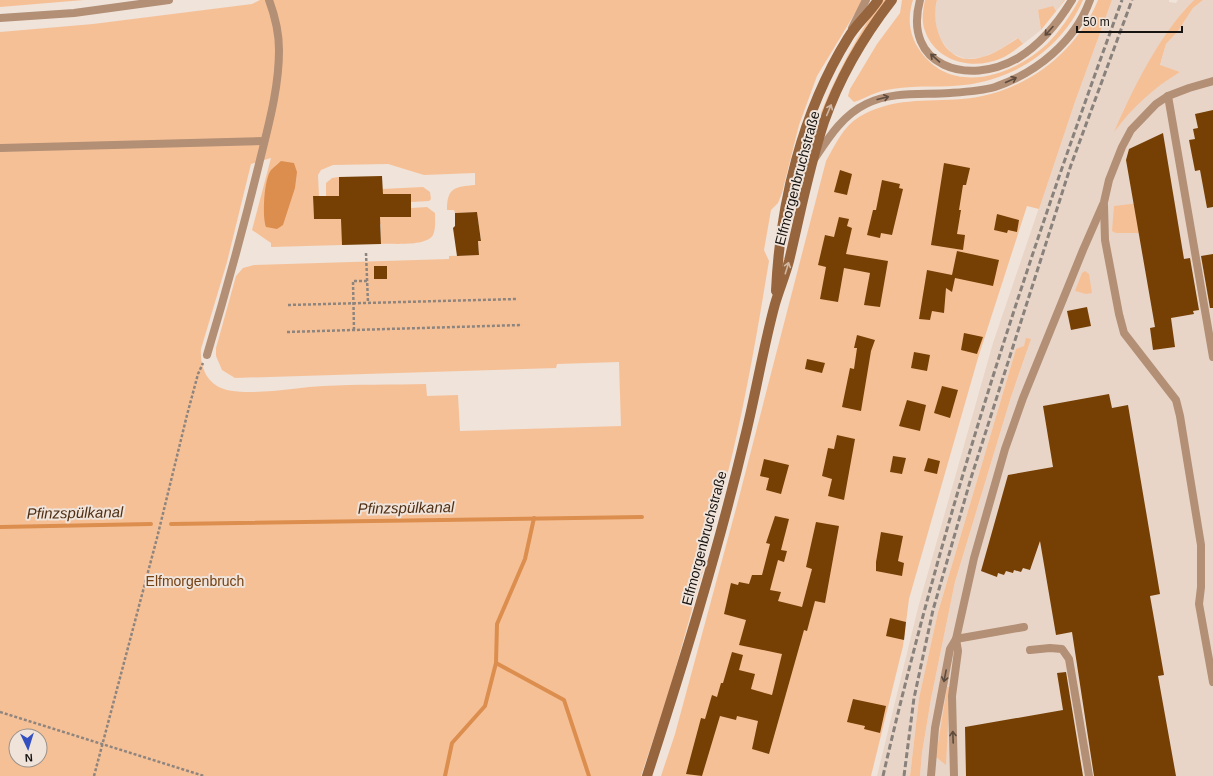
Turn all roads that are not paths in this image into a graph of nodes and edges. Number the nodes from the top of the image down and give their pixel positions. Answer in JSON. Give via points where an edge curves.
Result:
{"nodes":[{"id":1,"x":169,"y":0,"type":"edge"},
{"id":2,"x":269,"y":0,"type":"edge"},
{"id":3,"x":866,"y":0,"type":"edge"},
{"id":4,"x":878,"y":0,"type":"edge"},
{"id":5,"x":892,"y":0,"type":"edge"},
{"id":6,"x":920,"y":0,"type":"edge"},
{"id":7,"x":1072,"y":0,"type":"edge"},
{"id":8,"x":1090,"y":0,"type":"edge"},
{"id":9,"x":0,"y":18,"type":"edge"},
{"id":10,"x":849,"y":36,"type":"junction"},
{"id":11,"x":1213,"y":81,"type":"edge"},
{"id":12,"x":1168,"y":96,"type":"junction"},
{"id":13,"x":264,"y":141,"type":"junction"},
{"id":14,"x":0,"y":148,"type":"edge"},
{"id":15,"x":813,"y":160,"type":"junction"},
{"id":16,"x":1104,"y":202,"type":"junction"},
{"id":17,"x":775,"y":305,"type":"junction"},
{"id":18,"x":207,"y":355,"type":"road end"},
{"id":19,"x":1213,"y":356,"type":"edge"},
{"id":20,"x":1024,"y":627,"type":"dead end"},
{"id":21,"x":956,"y":639,"type":"junction"},
{"id":22,"x":1030,"y":650,"type":"dead end"},
{"id":23,"x":1213,"y":682,"type":"edge"},
{"id":24,"x":647,"y":776,"type":"edge"},
{"id":25,"x":931,"y":776,"type":"edge"},
{"id":26,"x":954,"y":776,"type":"edge"},
{"id":27,"x":1089,"y":776,"type":"edge"}],
"edges":[{"from":1,"to":9,"type":"lane","via":[[74,13]]},
{"from":2,"to":13,"type":"lane","via":[[278,30],[279,67]]},
{"from":3,"to":10,"type":"lane"},
{"from":4,"to":10,"type":"main road","name":"Elfmorgenbruchstraße"},
{"from":15,"to":5,"type":"main road","name":"Elfmorgenbruchstraße","one_way":true,"via":[[825,120],[844,76],[864,40]]},
{"from":7,"to":6,"type":"lane","one_way":true,"via":[[1049,32],[1018,58],[988,70],[975,72],[952,69],[932,57],[919,35],[916,22]]},
{"from":15,"to":8,"type":"lane","one_way":true,"via":[[840,124],[866,104],[883,97],[993,87],[1031,70],[1065,41]]},
{"from":10,"to":17,"type":"main road","name":"Elfmorgenbruchstraße","via":[[818,98],[799,153],[778,257]]},
{"from":11,"to":12,"type":"lane"},
{"from":12,"to":16,"type":"lane","via":[[1156,104],[1132,130],[1116,161]]},
{"from":12,"to":19,"type":"lane"},
{"from":13,"to":14,"type":"lane"},
{"from":13,"to":18,"type":"lane","via":[[236,257]]},
{"from":17,"to":15,"type":"main road","name":"Elfmorgenbruchstraße","one_way":true},
{"from":16,"to":21,"type":"lane","via":[[1023,398],[1005,449],[974,558]]},
{"from":16,"to":23,"type":"lane","via":[[1105,240],[1118,314],[1124,333],[1176,400],[1180,416],[1201,545],[1199,604]]},
{"from":17,"to":24,"type":"main road","name":"Elfmorgenbruchstraße","via":[[723,526]]},
{"from":20,"to":21,"type":"lane"},
{"from":21,"to":25,"type":"lane","one_way":true,"via":[[950,649],[940,698]]},
{"from":26,"to":21,"type":"lane","one_way":true,"via":[[952,696],[958,651]]},
{"from":22,"to":27,"type":"lane","via":[[1062,649],[1069,659]]}]}
